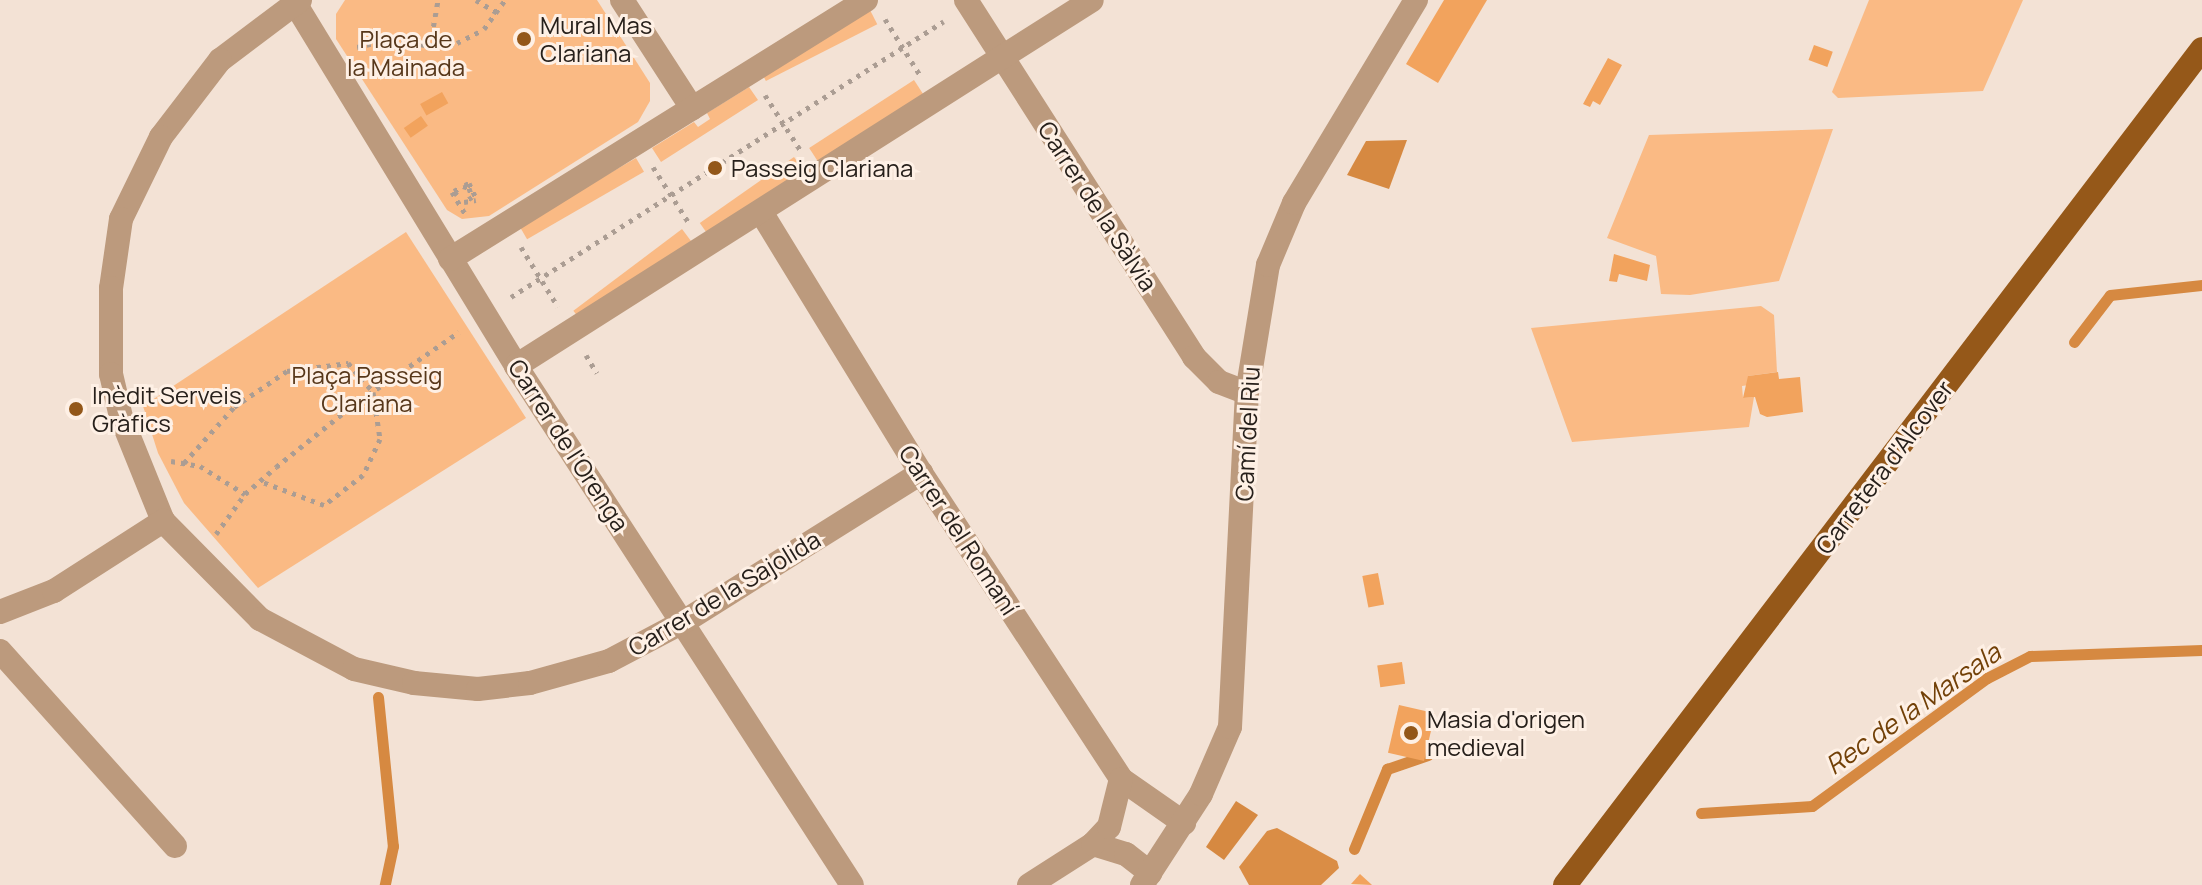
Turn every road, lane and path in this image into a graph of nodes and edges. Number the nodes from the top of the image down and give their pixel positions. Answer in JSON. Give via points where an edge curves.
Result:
{"nodes":[{"id":1,"x":438,"y":0,"type":"edge"},
{"id":2,"x":476,"y":0,"type":"edge"},
{"id":3,"x":505,"y":0,"type":"edge"},
{"id":4,"x":622,"y":0,"type":"edge"},
{"id":5,"x":966,"y":0,"type":"edge"},
{"id":6,"x":1092,"y":0,"type":"edge"},
{"id":7,"x":1416,"y":0,"type":"edge"},
{"id":8,"x":296,"y":1,"type":"edge"},
{"id":9,"x":871,"y":3,"type":"edge"},
{"id":10,"x":498,"y":13,"type":"junction"},
{"id":11,"x":947,"y":19,"type":"dead end"},
{"id":12,"x":430,"y":46,"type":"junction"},
{"id":13,"x":903,"y":48,"type":"junction"},
{"id":14,"x":2202,"y":49,"type":"edge"},
{"id":15,"x":345,"y":54,"type":"dead end"},
{"id":16,"x":1003,"y":58,"type":"junction"},
{"id":17,"x":923,"y":79,"type":"dead end"},
{"id":18,"x":757,"y":82,"type":"dead end"},
{"id":19,"x":692,"y":108,"type":"junction"},
{"id":20,"x":784,"y":124,"type":"junction"},
{"id":21,"x":803,"y":155,"type":"dead end"},
{"id":22,"x":651,"y":164,"type":"dead end"},
{"id":23,"x":465,"y":185,"type":"dead end"},
{"id":24,"x":671,"y":195,"type":"junction"},
{"id":25,"x":465,"y":199,"type":"dead end"},
{"id":26,"x":761,"y":212,"type":"junction"},
{"id":27,"x":691,"y":227,"type":"dead end"},
{"id":28,"x":515,"y":236,"type":"dead end"},
{"id":29,"x":450,"y":259,"type":"junction"},
{"id":30,"x":540,"y":279,"type":"junction"},
{"id":31,"x":507,"y":299,"type":"dead end"},
{"id":32,"x":560,"y":311,"type":"dead end"},
{"id":33,"x":467,"y":327,"type":"dead end"},
{"id":34,"x":516,"y":366,"type":"junction"},
{"id":35,"x":373,"y":392,"type":"junction"},
{"id":36,"x":1247,"y":393,"type":"junction"},
{"id":37,"x":921,"y":473,"type":"junction"},
{"id":38,"x":260,"y":481,"type":"junction"},
{"id":39,"x":245,"y":494,"type":"junction"},
{"id":40,"x":163,"y":521,"type":"junction"},
{"id":41,"x":211,"y":540,"type":"dead end"},
{"id":42,"x":0,"y":612,"type":"edge"},
{"id":43,"x":685,"y":621,"type":"junction"},
{"id":44,"x":0,"y":651,"type":"edge"},
{"id":45,"x":1121,"y":779,"type":"junction"},
{"id":46,"x":1184,"y":823,"type":"junction"},
{"id":47,"x":1093,"y":844,"type":"junction"},
{"id":48,"x":175,"y":846,"type":"dead end"},
{"id":49,"x":1146,"y":879,"type":"edge"},
{"id":50,"x":852,"y":885,"type":"edge"},
{"id":51,"x":1029,"y":885,"type":"edge"},
{"id":52,"x":1565,"y":885,"type":"edge"}],
"edges":[{"from":1,"to":12,"type":"path"},
{"from":2,"to":10,"type":"path"},
{"from":3,"to":10,"type":"path"},
{"from":4,"to":19,"type":"street"},
{"from":5,"to":16,"type":"street","name":"Carrer de la Sàlvia"},
{"from":6,"to":16,"type":"street"},
{"from":7,"to":36,"type":"street","name":"Camí del Riu","via":[[1294,203],[1268,265]]},
{"from":8,"to":29,"type":"street","name":"Carrer de l'Orenga"},
{"from":8,"to":40,"type":"street","name":"Carrer de la Sajolida","via":[[220,60],[161,137],[121,219],[108,325],[111,374],[121,417]]},
{"from":9,"to":13,"type":"path"},
{"from":9,"to":19,"type":"street"},
{"from":10,"to":12,"type":"path","via":[[471,37]]},
{"from":11,"to":13,"type":"path"},
{"from":12,"to":15,"type":"path","via":[[391,39]]},
{"from":13,"to":17,"type":"path"},
{"from":13,"to":20,"type":"path"},
{"from":14,"to":52,"type":"main road","name":"Carretera d'Alcover"},
{"from":16,"to":26,"type":"street"},
{"from":16,"to":36,"type":"street","name":"Carrer de la Sàlvia","via":[[1194,357],[1219,382]]},
{"from":18,"to":20,"type":"path"},
{"from":19,"to":29,"type":"street"},
{"from":20,"to":21,"type":"path"},
{"from":20,"to":24,"type":"path"},
{"from":22,"to":24,"type":"path"},
{"from":23,"to":25,"type":"path","via":[[469,183]]},
{"from":24,"to":27,"type":"path"},
{"from":24,"to":30,"type":"path"},
{"from":26,"to":34,"type":"street"},
{"from":26,"to":37,"type":"street","name":"Carrer del Romaní"},
{"from":28,"to":30,"type":"path"},
{"from":29,"to":34,"type":"street","name":"Carrer de l'Orenga"},
{"from":30,"to":31,"type":"path"},
{"from":30,"to":32,"type":"path"},
{"from":33,"to":35,"type":"path"},
{"from":34,"to":43,"type":"street","name":"Carrer de l'Orenga"},
{"from":35,"to":38,"type":"path"},
{"from":35,"to":38,"type":"path","via":[[380,439],[363,475],[324,505]]},
{"from":35,"to":39,"type":"path","via":[[348,363],[287,371],[234,407],[184,463],[200,466]]},
{"from":36,"to":46,"type":"street","name":"Camí del Riu","via":[[1230,727],[1219,760]]},
{"from":37,"to":43,"type":"street","name":"Carrer de la Sajolida"},
{"from":37,"to":45,"type":"street","name":"Carrer del Romaní"},
{"from":38,"to":39,"type":"path"},
{"from":39,"to":41,"type":"path"},
{"from":40,"to":42,"type":"street","via":[[54,591]]},
{"from":40,"to":43,"type":"street","name":"Carrer de la Sajolida","via":[[260,619],[354,669],[414,683],[478,689],[530,683],[609,661]]},
{"from":43,"to":50,"type":"street","name":"Carrer de l'Orenga"},
{"from":44,"to":48,"type":"street"},
{"from":45,"to":46,"type":"street","name":"Carrer del Romaní"},
{"from":45,"to":47,"type":"street","via":[[1116,817]]},
{"from":46,"to":49,"type":"street","name":"Camí del Riu"},
{"from":47,"to":49,"type":"street","via":[[1126,854]]},
{"from":47,"to":51,"type":"street"}]}
